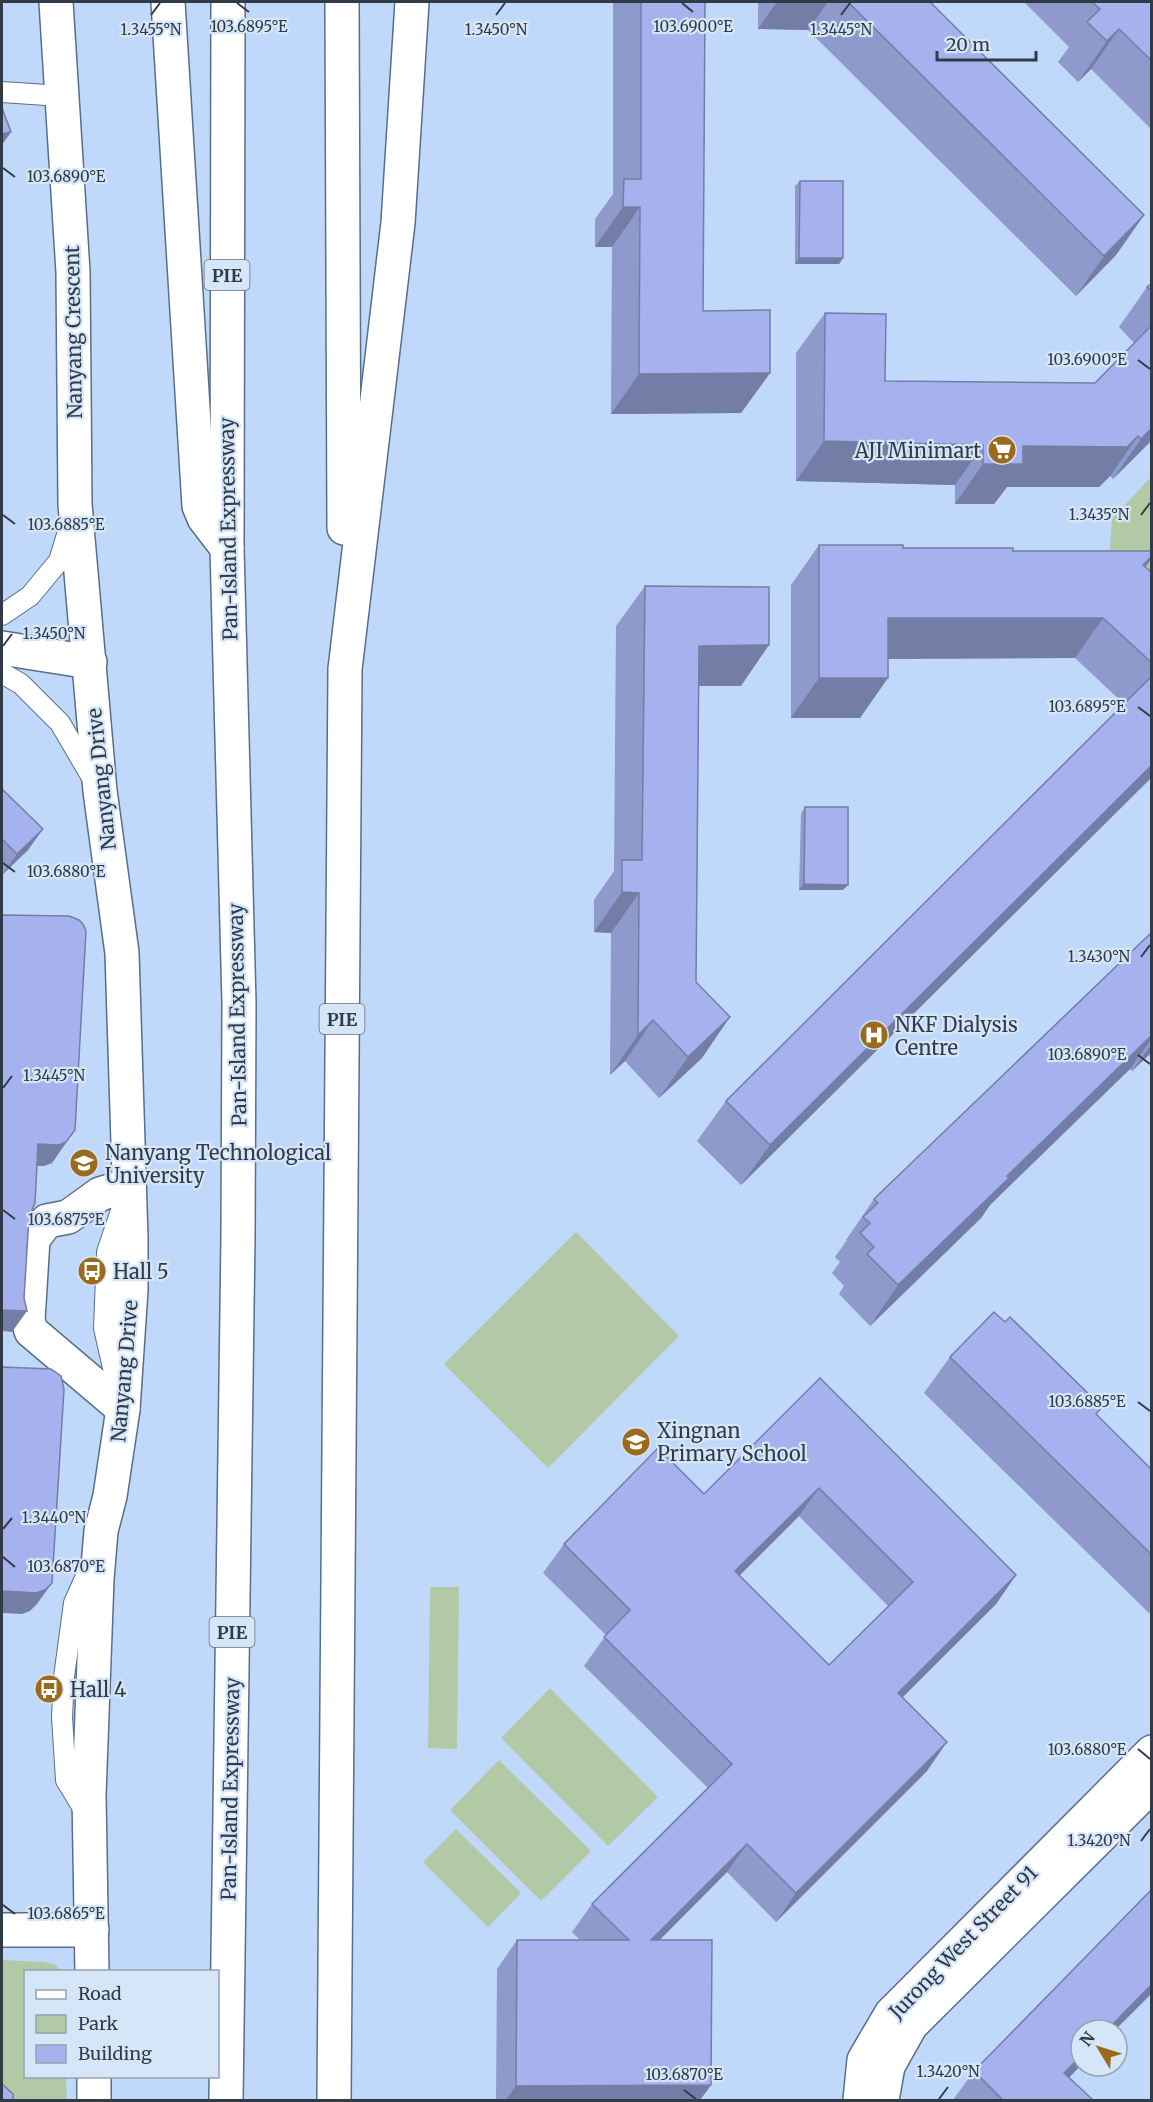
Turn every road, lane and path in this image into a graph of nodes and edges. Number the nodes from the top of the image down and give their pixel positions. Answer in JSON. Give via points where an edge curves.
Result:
{"nodes":[{"id":1,"x":56,"y":2,"type":"edge"},
{"id":2,"x":168,"y":2,"type":"edge"},
{"id":3,"x":228,"y":2,"type":"edge"},
{"id":4,"x":342,"y":2,"type":"edge"},
{"id":5,"x":412,"y":2,"type":"edge"},
{"id":6,"x":2,"y":92,"type":"edge"},
{"id":7,"x":61,"y":96,"type":"junction"},
{"id":8,"x":75,"y":504,"type":"junction"},
{"id":9,"x":227,"y":548,"type":"junction"},
{"id":10,"x":2,"y":615,"type":"edge"},
{"id":11,"x":2,"y":648,"type":"edge"},
{"id":12,"x":90,"y":662,"type":"junction"},
{"id":13,"x":345,"y":669,"type":"junction"},
{"id":14,"x":2,"y":673,"type":"edge"},
{"id":15,"x":100,"y":791,"type":"junction"},
{"id":16,"x":129,"y":1185,"type":"junction"},
{"id":17,"x":123,"y":1409,"type":"junction"},
{"id":18,"x":1152,"y":1752,"type":"edge"},
{"id":19,"x":1152,"y":1785,"type":"edge"},
{"id":20,"x":2,"y":1930,"type":"edge"},
{"id":21,"x":92,"y":1930,"type":"junction"},
{"id":22,"x":92,"y":1970,"type":"edge"},
{"id":23,"x":94,"y":2078,"type":"edge"},
{"id":24,"x":94,"y":2100,"type":"edge"},
{"id":25,"x":226,"y":2100,"type":"edge"},
{"id":26,"x":328,"y":2100,"type":"edge"},
{"id":27,"x":334,"y":2100,"type":"edge"},
{"id":28,"x":860,"y":2100,"type":"edge"},
{"id":29,"x":882,"y":2100,"type":"edge"}],
"edges":[{"from":1,"to":7,"type":"main road","name":"Nanyang Crescent"},
{"from":2,"to":9,"type":"main road","via":[[199,506]]},
{"from":3,"to":9,"type":"main road","name":"Pan-Island Expressway","number":"PIE"},
{"from":4,"to":13,"type":"main road","number":"PIE"},
{"from":5,"to":13,"type":"main road","via":[[398,223]]},
{"from":6,"to":7,"type":"lane"},
{"from":7,"to":8,"type":"main road","name":"Nanyang Crescent","via":[[73,272]]},
{"from":8,"to":10,"type":"lane","via":[[59,561],[30,596]]},
{"from":8,"to":12,"type":"main road","name":"Nanyang Crescent"},
{"from":9,"to":25,"type":"main road","name":"Pan-Island Expressway","number":"PIE","via":[[239,1003]]},
{"from":11,"to":12,"type":"main road"},
{"from":12,"to":15,"type":"main road","name":"Nanyang Drive"},
{"from":13,"to":26,"type":"main road","number":"PIE"},
{"from":13,"to":27,"type":"main road","number":"PIE"},
{"from":14,"to":15,"type":"lane","via":[[21,684],[60,723]]},
{"from":15,"to":16,"type":"main road","name":"Nanyang Drive","via":[[122,952]]},
{"from":16,"to":17,"type":"main road","name":"Nanyang Drive","via":[[131,1290]]},
{"from":16,"to":17,"type":"main road","via":[[100,1194],[68,1217],[47,1221],[38,1230],[33,1239],[28,1320],[31,1331]]},
{"from":17,"to":21,"type":"main road","name":"Nanyang Drive","via":[[97,1579],[90,1819]]},
{"from":18,"to":28,"type":"main road","name":"Jurong West Street 91","via":[[891,2014],[864,2060]]},
{"from":19,"to":29,"type":"main road","name":"Jurong West Street 91","via":[[911,2025],[888,2066]]},
{"from":20,"to":21,"type":"main road"},
{"from":21,"to":22,"type":"main road","name":"Nanyang Drive"},
{"from":23,"to":24,"type":"main road"}]}
